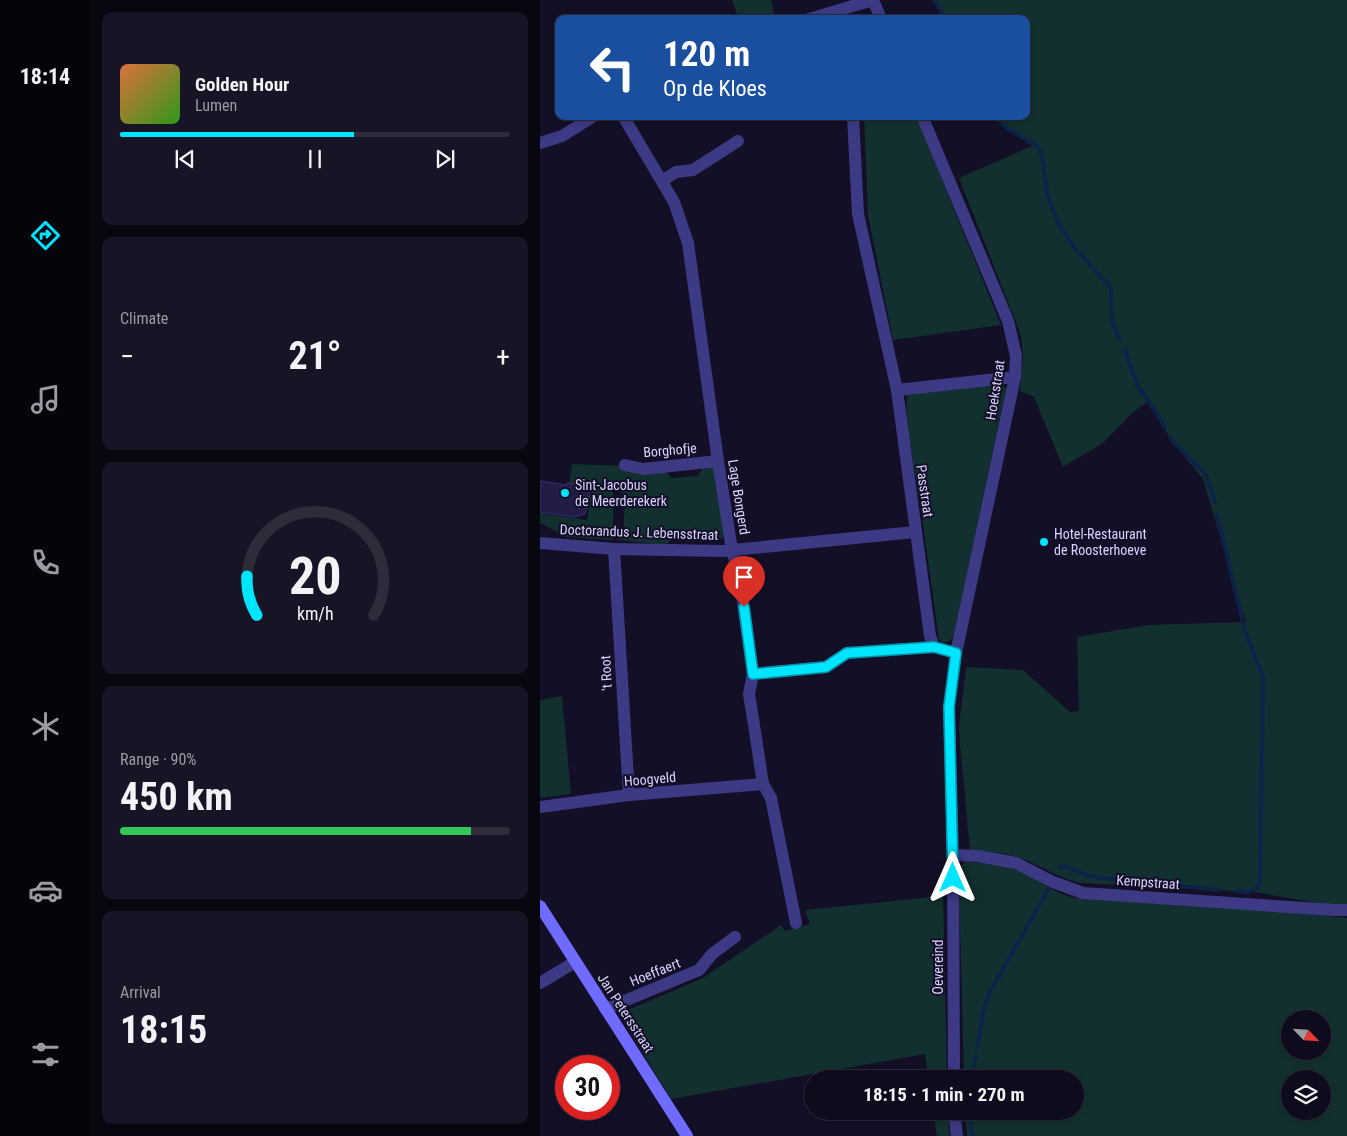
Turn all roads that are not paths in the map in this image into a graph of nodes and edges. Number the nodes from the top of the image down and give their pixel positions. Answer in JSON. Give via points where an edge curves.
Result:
{"nodes":[{"id":1,"x":873,"y":0,"type":"edge"},
{"id":2,"x":846,"y":14,"type":"edge"},
{"id":3,"x":879,"y":15,"type":"edge"},
{"id":4,"x":588,"y":120,"type":"edge"},
{"id":5,"x":625,"y":120,"type":"edge"},
{"id":6,"x":853,"y":120,"type":"edge"},
{"id":7,"x":924,"y":120,"type":"edge"},
{"id":8,"x":738,"y":141,"type":"dead end"},
{"id":9,"x":540,"y":143,"type":"edge"},
{"id":10,"x":662,"y":182,"type":"junction"},
{"id":11,"x":1015,"y":377,"type":"junction"},
{"id":12,"x":897,"y":390,"type":"junction"},
{"id":13,"x":718,"y":461,"type":"junction"},
{"id":14,"x":625,"y":465,"type":"dead end"},
{"id":15,"x":915,"y":532,"type":"junction"},
{"id":16,"x":540,"y":543,"type":"edge"},
{"id":17,"x":614,"y":549,"type":"junction"},
{"id":18,"x":732,"y":550,"type":"junction"},
{"id":19,"x":934,"y":647,"type":"junction"},
{"id":20,"x":956,"y":653,"type":"junction"},
{"id":21,"x":753,"y":674,"type":"junction"},
{"id":22,"x":763,"y":784,"type":"junction"},
{"id":23,"x":629,"y":795,"type":"junction"},
{"id":24,"x":540,"y":807,"type":"edge"},
{"id":25,"x":953,"y":855,"type":"junction"},
{"id":26,"x":540,"y":906,"type":"edge"},
{"id":27,"x":1347,"y":910,"type":"edge"},
{"id":28,"x":796,"y":923,"type":"dead end"},
{"id":29,"x":735,"y":937,"type":"dead end"},
{"id":30,"x":575,"y":962,"type":"junction"},
{"id":31,"x":540,"y":983,"type":"edge"},
{"id":32,"x":605,"y":1009,"type":"junction"},
{"id":33,"x":954,"y":1070,"type":"edge"},
{"id":34,"x":955,"y":1120,"type":"edge"},
{"id":35,"x":688,"y":1136,"type":"edge"},
{"id":36,"x":957,"y":1136,"type":"edge"}],
"edges":[{"from":1,"to":2,"type":"street"},
{"from":1,"to":3,"type":"street"},
{"from":4,"to":9,"type":"street","via":[[562,136]]},
{"from":5,"to":10,"type":"street","name":"Lage Bongerd"},
{"from":6,"to":12,"type":"street","name":"Passtraat","via":[[858,214]]},
{"from":7,"to":11,"type":"street","name":"Hoekstraat","via":[[1008,321],[1016,356]]},
{"from":8,"to":10,"type":"street","via":[[692,170],[676,172]]},
{"from":10,"to":13,"type":"street","name":"Lage Bongerd","via":[[674,202],[688,243]]},
{"from":11,"to":12,"type":"street"},
{"from":11,"to":20,"type":"street","name":"Hoekstraat"},
{"from":12,"to":15,"type":"street","name":"Passtraat"},
{"from":13,"to":14,"type":"street","name":"Borghofje","via":[[643,469]]},
{"from":13,"to":18,"type":"street","name":"Lage Bongerd"},
{"from":15,"to":18,"type":"street","name":"Doctorandus J. Lebensstraat"},
{"from":15,"to":19,"type":"street","name":"Passtraat"},
{"from":16,"to":17,"type":"street","name":"Doctorandus J. Lebensstraat"},
{"from":17,"to":18,"type":"street","name":"Doctorandus J. Lebensstraat"},
{"from":17,"to":23,"type":"street","name":"'t Root"},
{"from":18,"to":21,"type":"street","name":"Lage Bongerd","via":[[739,574]]},
{"from":19,"to":20,"type":"street"},
{"from":19,"to":21,"type":"street","via":[[847,653],[826,667]]},
{"from":20,"to":25,"type":"street","via":[[949,707]]},
{"from":21,"to":22,"type":"street","name":"Lage Bongerd","via":[[749,694]]},
{"from":22,"to":23,"type":"street","name":"Hoogveld"},
{"from":22,"to":28,"type":"street","name":"Lage Bongerd","via":[[771,798]]},
{"from":23,"to":24,"type":"street","name":"Hoogveld"},
{"from":25,"to":27,"type":"street","name":"Kempstraat","via":[[1016,863],[1083,893]]},
{"from":25,"to":33,"type":"street","name":"Oevereind"},
{"from":26,"to":30,"type":"street","name":"Jan Petersstraat"},
{"from":29,"to":32,"type":"street","name":"Hoeffaert","via":[[712,954],[699,970]]},
{"from":30,"to":31,"type":"street"},
{"from":30,"to":32,"type":"street","name":"Jan Petersstraat"},
{"from":32,"to":35,"type":"street","name":"Jan Petersstraat"},
{"from":34,"to":36,"type":"street"}]}
